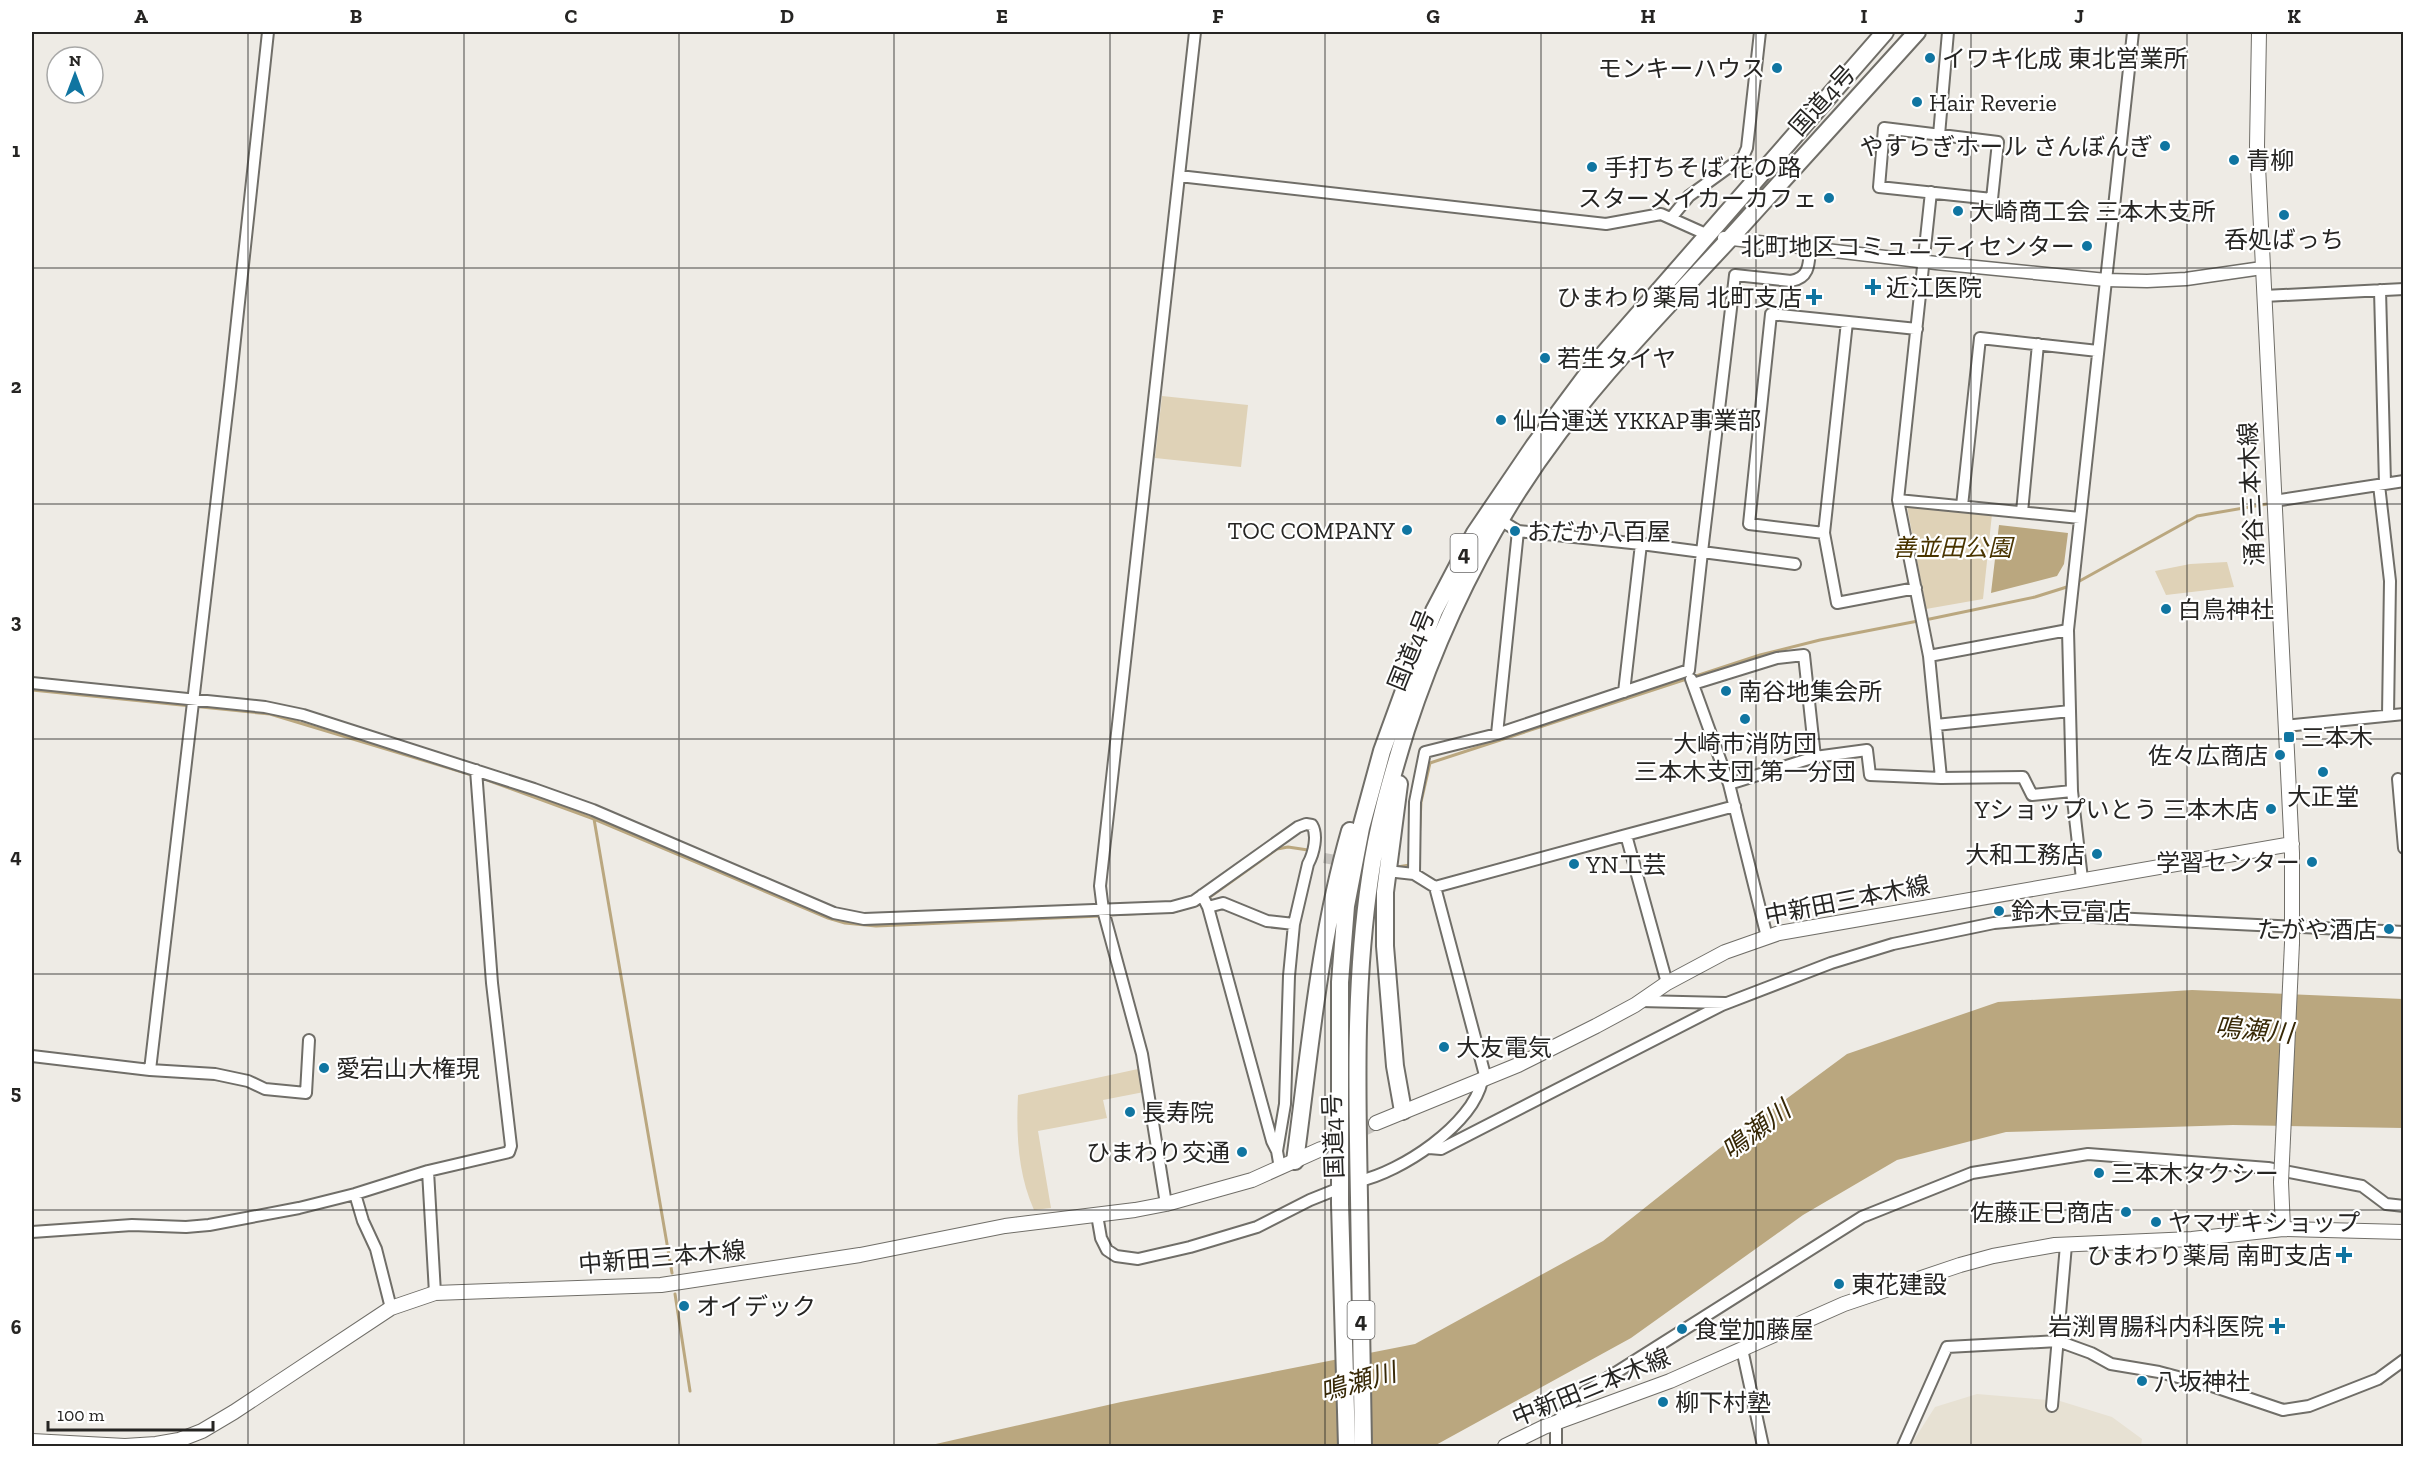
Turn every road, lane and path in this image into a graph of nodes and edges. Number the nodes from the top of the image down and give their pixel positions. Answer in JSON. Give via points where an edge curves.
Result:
{"nodes":[{"id":1,"x":268,"y":32,"type":"edge"},
{"id":2,"x":1195,"y":32,"type":"edge"},
{"id":3,"x":1760,"y":32,"type":"edge"},
{"id":4,"x":1885,"y":32,"type":"edge"},
{"id":5,"x":1917,"y":32,"type":"edge"},
{"id":6,"x":1948,"y":32,"type":"edge"},
{"id":7,"x":2133,"y":32,"type":"edge"},
{"id":8,"x":2259,"y":32,"type":"edge"},
{"id":9,"x":1939,"y":135,"type":"junction"},
{"id":10,"x":1179,"y":176,"type":"junction"},
{"id":11,"x":1931,"y":192,"type":"junction"},
{"id":12,"x":1671,"y":218,"type":"junction"},
{"id":13,"x":1708,"y":235,"type":"junction"},
{"id":14,"x":1729,"y":238,"type":"junction"},
{"id":15,"x":1810,"y":249,"type":"junction"},
{"id":16,"x":1923,"y":262,"type":"junction"},
{"id":17,"x":2262,"y":267,"type":"junction"},
{"id":18,"x":2106,"y":280,"type":"junction"},
{"id":19,"x":2403,"y":289,"type":"edge"},
{"id":20,"x":2380,"y":290,"type":"junction"},
{"id":21,"x":2264,"y":296,"type":"junction"},
{"id":22,"x":1846,"y":322,"type":"junction"},
{"id":23,"x":1917,"y":329,"type":"junction"},
{"id":24,"x":2038,"y":344,"type":"junction"},
{"id":25,"x":2098,"y":351,"type":"junction"},
{"id":26,"x":1718,"y":414,"type":"junction"},
{"id":27,"x":1760,"y":418,"type":"junction"},
{"id":28,"x":2403,"y":481,"type":"edge"},
{"id":29,"x":2382,"y":485,"type":"junction"},
{"id":30,"x":1898,"y":500,"type":"junction"},
{"id":31,"x":2274,"y":501,"type":"junction"},
{"id":32,"x":1962,"y":506,"type":"junction"},
{"id":33,"x":2022,"y":512,"type":"junction"},
{"id":34,"x":2080,"y":518,"type":"junction"},
{"id":35,"x":1500,"y":520,"type":"junction"},
{"id":36,"x":1518,"y":531,"type":"junction"},
{"id":37,"x":1824,"y":533,"type":"junction"},
{"id":38,"x":1641,"y":544,"type":"junction"},
{"id":39,"x":1702,"y":552,"type":"junction"},
{"id":40,"x":1795,"y":564,"type":"dead end"},
{"id":41,"x":1916,"y":588,"type":"junction"},
{"id":42,"x":2068,"y":630,"type":"junction"},
{"id":43,"x":1929,"y":656,"type":"junction"},
{"id":44,"x":1409,"y":677,"type":"junction"},
{"id":45,"x":1691,"y":677,"type":"junction"},
{"id":46,"x":32,"y":683,"type":"edge"},
{"id":47,"x":1624,"y":692,"type":"junction"},
{"id":48,"x":193,"y":704,"type":"junction"},
{"id":49,"x":2070,"y":711,"type":"junction"},
{"id":50,"x":2403,"y":714,"type":"edge"},
{"id":51,"x":2388,"y":715,"type":"junction"},
{"id":52,"x":1936,"y":725,"type":"junction"},
{"id":53,"x":2285,"y":726,"type":"junction"},
{"id":54,"x":1497,"y":734,"type":"junction"},
{"id":55,"x":1405,"y":736,"type":"junction"},
{"id":56,"x":1815,"y":757,"type":"junction"},
{"id":57,"x":477,"y":775,"type":"junction"},
{"id":58,"x":1941,"y":778,"type":"junction"},
{"id":59,"x":2398,"y":779,"type":"dead end"},
{"id":60,"x":1729,"y":784,"type":"junction"},
{"id":61,"x":2072,"y":791,"type":"junction"},
{"id":62,"x":1735,"y":806,"type":"junction"},
{"id":63,"x":1626,"y":835,"type":"junction"},
{"id":64,"x":2292,"y":844,"type":"junction"},
{"id":65,"x":2403,"y":844,"type":"edge"},
{"id":66,"x":1396,"y":872,"type":"dead end"},
{"id":67,"x":1414,"y":874,"type":"junction"},
{"id":68,"x":2082,"y":879,"type":"junction"},
{"id":69,"x":1435,"y":887,"type":"junction"},
{"id":70,"x":1205,"y":901,"type":"junction"},
{"id":71,"x":1105,"y":914,"type":"junction"},
{"id":72,"x":1294,"y":924,"type":"junction"},
{"id":73,"x":2294,"y":927,"type":"junction"},
{"id":74,"x":2403,"y":932,"type":"edge"},
{"id":75,"x":1767,"y":937,"type":"junction"},
{"id":76,"x":1666,"y":983,"type":"junction"},
{"id":77,"x":1640,"y":1001,"type":"junction"},
{"id":78,"x":1728,"y":1003,"type":"junction"},
{"id":79,"x":309,"y":1040,"type":"dead end"},
{"id":80,"x":32,"y":1056,"type":"edge"},
{"id":81,"x":150,"y":1070,"type":"junction"},
{"id":82,"x":1484,"y":1080,"type":"junction"},
{"id":83,"x":1403,"y":1111,"type":"junction"},
{"id":84,"x":1376,"y":1123,"type":"tunnel mouth"},
{"id":85,"x":1429,"y":1148,"type":"junction"},
{"id":86,"x":1321,"y":1149,"type":"tunnel mouth"},
{"id":87,"x":1277,"y":1151,"type":"junction"},
{"id":88,"x":1287,"y":1165,"type":"junction"},
{"id":89,"x":428,"y":1171,"type":"junction"},
{"id":90,"x":1359,"y":1187,"type":"junction"},
{"id":91,"x":355,"y":1194,"type":"junction"},
{"id":92,"x":1340,"y":1196,"type":"junction"},
{"id":93,"x":1166,"y":1204,"type":"junction"},
{"id":94,"x":2403,"y":1206,"type":"edge"},
{"id":95,"x":1097,"y":1215,"type":"junction"},
{"id":96,"x":2283,"y":1229,"type":"junction"},
{"id":97,"x":2403,"y":1232,"type":"edge"},
{"id":98,"x":32,"y":1233,"type":"edge"},
{"id":99,"x":2066,"y":1245,"type":"junction"},
{"id":100,"x":435,"y":1293,"type":"junction"},
{"id":101,"x":391,"y":1308,"type":"junction"},
{"id":102,"x":2058,"y":1341,"type":"junction"},
{"id":103,"x":1742,"y":1349,"type":"junction"},
{"id":104,"x":2403,"y":1360,"type":"edge"},
{"id":105,"x":2052,"y":1406,"type":"dead end"},
{"id":106,"x":1556,"y":1423,"type":"junction"},
{"id":107,"x":32,"y":1441,"type":"edge"},
{"id":108,"x":1347,"y":1446,"type":"edge"},
{"id":109,"x":1363,"y":1446,"type":"edge"},
{"id":110,"x":1505,"y":1446,"type":"edge"},
{"id":111,"x":1556,"y":1446,"type":"edge"},
{"id":112,"x":1763,"y":1446,"type":"edge"},
{"id":113,"x":1903,"y":1446,"type":"edge"}],
"edges":[{"from":1,"to":48,"type":"street"},
{"from":2,"to":10,"type":"street"},
{"from":3,"to":12,"type":"street","via":[[1743,158],[1689,196]]},
{"from":4,"to":13,"type":"highway","name":"国道4号","number":"4"},
{"from":5,"to":14,"type":"highway","name":"国道4号","number":"4"},
{"from":6,"to":9,"type":"street"},
{"from":7,"to":18,"type":"street"},
{"from":8,"to":17,"type":"main road","name":"涌谷三本木線","via":[[2256,115]]},
{"from":9,"to":11,"type":"street","via":[[1884,129],[1879,187]]},
{"from":9,"to":11,"type":"street","via":[[1998,142],[1992,199]]},
{"from":10,"to":12,"type":"street","via":[[1606,224],[1649,215]]},
{"from":10,"to":71,"type":"street","via":[[1100,886]]},
{"from":11,"to":16,"type":"street"},
{"from":12,"to":13,"type":"street"},
{"from":13,"to":14,"type":"street"},
{"from":13,"to":44,"type":"highway","name":"国道4号","number":"4","via":[[1595,364],[1497,500],[1434,611]]},
{"from":14,"to":15,"type":"street"},
{"from":14,"to":35,"type":"highway","name":"国道4号","number":"4","via":[[1584,400]]},
{"from":15,"to":16,"type":"street"},
{"from":15,"to":26,"type":"street","via":[[1809,268],[1797,280],[1735,275]]},
{"from":16,"to":18,"type":"street"},
{"from":16,"to":23,"type":"street"},
{"from":17,"to":18,"type":"street","via":[[2186,279]]},
{"from":17,"to":21,"type":"main road","name":"涌谷三本木線"},
{"from":18,"to":25,"type":"street"},
{"from":19,"to":20,"type":"street"},
{"from":20,"to":21,"type":"street"},
{"from":20,"to":29,"type":"street"},
{"from":21,"to":31,"type":"main road","name":"涌谷三本木線"},
{"from":22,"to":23,"type":"street"},
{"from":22,"to":27,"type":"street","via":[[1772,314]]},
{"from":22,"to":37,"type":"street"},
{"from":23,"to":30,"type":"street"},
{"from":24,"to":25,"type":"street"},
{"from":24,"to":32,"type":"street","via":[[1980,338]]},
{"from":24,"to":33,"type":"street"},
{"from":25,"to":34,"type":"street"},
{"from":26,"to":27,"type":"street"},
{"from":26,"to":39,"type":"street"},
{"from":27,"to":37,"type":"street","via":[[1749,524]]},
{"from":28,"to":29,"type":"street"},
{"from":29,"to":31,"type":"street"},
{"from":29,"to":51,"type":"street","via":[[2390,581]]},
{"from":30,"to":32,"type":"street"},
{"from":30,"to":41,"type":"street"},
{"from":31,"to":53,"type":"main road","name":"涌谷三本木線"},
{"from":32,"to":33,"type":"street"},
{"from":33,"to":34,"type":"street"},
{"from":34,"to":42,"type":"street"},
{"from":35,"to":36,"type":"street"},
{"from":35,"to":55,"type":"highway","name":"国道4号","number":"4","via":[[1447,622]]},
{"from":36,"to":38,"type":"street"},
{"from":36,"to":54,"type":"street"},
{"from":37,"to":41,"type":"street","via":[[1836,603]]},
{"from":38,"to":39,"type":"street"},
{"from":38,"to":47,"type":"street"},
{"from":39,"to":40,"type":"street"},
{"from":39,"to":45,"type":"street"},
{"from":41,"to":43,"type":"street"},
{"from":42,"to":43,"type":"street"},
{"from":42,"to":49,"type":"street"},
{"from":43,"to":52,"type":"street"},
{"from":44,"to":88,"type":"highway","via":[[1374,749],[1335,885]]},
{"from":44,"to":92,"type":"highway","name":"国道4号","number":"4","via":[[1360,828],[1347,906],[1340,982]]},
{"from":45,"to":47,"type":"street"},
{"from":45,"to":56,"type":"street","via":[[1804,655]]},
{"from":45,"to":60,"type":"street"},
{"from":46,"to":48,"type":"street"},
{"from":47,"to":54,"type":"street"},
{"from":48,"to":57,"type":"street","via":[[265,707],[303,715]]},
{"from":48,"to":81,"type":"street"},
{"from":49,"to":52,"type":"street"},
{"from":49,"to":61,"type":"street"},
{"from":50,"to":51,"type":"street"},
{"from":51,"to":53,"type":"street"},
{"from":52,"to":58,"type":"street"},
{"from":53,"to":64,"type":"main road","name":"涌谷三本木線"},
{"from":54,"to":67,"type":"street","via":[[1425,753],[1415,802]]},
{"from":55,"to":83,"type":"highway","via":[[1385,892],[1391,1022]]},
{"from":55,"to":90,"type":"highway","name":"国道4号","number":"4","via":[[1377,833],[1365,918],[1356,1034]]},
{"from":56,"to":58,"type":"street","via":[[1867,750],[1870,775]]},
{"from":56,"to":60,"type":"street"},
{"from":57,"to":71,"type":"street","via":[[593,810],[845,916],[882,920]]},
{"from":57,"to":89,"type":"street","via":[[491,972],[511,1146],[502,1155]]},
{"from":58,"to":61,"type":"street","via":[[2023,777],[2032,795]]},
{"from":59,"to":65,"type":"street"},
{"from":60,"to":62,"type":"street"},
{"from":61,"to":68,"type":"street"},
{"from":62,"to":63,"type":"street"},
{"from":62,"to":75,"type":"street"},
{"from":63,"to":69,"type":"street"},
{"from":63,"to":76,"type":"street"},
{"from":64,"to":68,"type":"main road","name":"中新田三本木線"},
{"from":64,"to":73,"type":"main road","name":"涌谷三本木線"},
{"from":66,"to":67,"type":"street"},
{"from":67,"to":69,"type":"street"},
{"from":68,"to":75,"type":"main road","name":"中新田三本木線"},
{"from":69,"to":82,"type":"street"},
{"from":70,"to":71,"type":"street"},
{"from":70,"to":72,"type":"street","via":[[1222,903],[1267,921]]},
{"from":70,"to":72,"type":"street","via":[[1276,842],[1306,824],[1311,825],[1318,857],[1308,864]]},
{"from":70,"to":87,"type":"street"},
{"from":71,"to":93,"type":"street","via":[[1142,1054]]},
{"from":72,"to":87,"type":"street","via":[[1285,1104]]},
{"from":73,"to":74,"type":"street"},
{"from":73,"to":78,"type":"street","via":[[2073,916],[1994,923],[1893,944]]},
{"from":73,"to":96,"type":"main road","name":"涌谷三本木線","bridge":true,"via":[[2281,1182]]},
{"from":75,"to":76,"type":"main road","name":"中新田三本木線","via":[[1725,952]]},
{"from":76,"to":77,"type":"main road","name":"中新田三本木線"},
{"from":77,"to":78,"type":"street"},
{"from":77,"to":82,"type":"main road","name":"中新田三本木線"},
{"from":78,"to":85,"type":"street","via":[[1441,1149]]},
{"from":79,"to":81,"type":"street","via":[[306,1093],[265,1089],[215,1074]]},
{"from":80,"to":81,"type":"street"},
{"from":82,"to":83,"type":"main road","name":"中新田三本木線"},
{"from":82,"to":85,"type":"street","via":[[1479,1095]]},
{"from":83,"to":84,"type":"main road","name":"中新田三本木線"},
{"from":85,"to":90,"type":"street"},
{"from":86,"to":88,"type":"main road","name":"中新田三本木線"},
{"from":87,"to":88,"type":"street"},
{"from":88,"to":93,"type":"main road","name":"中新田三本木線","via":[[1252,1180]]},
{"from":89,"to":91,"type":"street"},
{"from":89,"to":100,"type":"street"},
{"from":90,"to":109,"type":"highway","name":"国道4号","number":"4"},
{"from":91,"to":98,"type":"street","via":[[209,1225],[132,1224]]},
{"from":91,"to":101,"type":"street","via":[[376,1249]]},
{"from":92,"to":95,"type":"street","via":[[1310,1200],[1257,1227],[1138,1259],[1116,1256],[1107,1250]]},
{"from":92,"to":108,"type":"highway","name":"国道4号","number":"4"},
{"from":93,"to":95,"type":"main road","name":"中新田三本木線"},
{"from":94,"to":106,"type":"street","via":[[2386,1204],[2362,1186],[2268,1168],[2088,1154],[1972,1173],[1862,1217],[1579,1396]]},
{"from":95,"to":100,"type":"main road","name":"中新田三本木線","via":[[996,1228],[860,1255],[660,1285]]},
{"from":96,"to":97,"type":"main road"},
{"from":96,"to":99,"type":"main road","name":"中新田三本木線","via":[[2192,1239]]},
{"from":99,"to":102,"type":"street"},
{"from":99,"to":103,"type":"main road","name":"中新田三本木線","via":[[2025,1249],[1960,1265],[1844,1304]]},
{"from":100,"to":101,"type":"main road","name":"中新田三本木線"},
{"from":101,"to":107,"type":"main road","name":"中新田三本木線","via":[[234,1412],[179,1440],[125,1446]]},
{"from":102,"to":104,"type":"street","via":[[2111,1364],[2202,1383],[2283,1410],[2309,1406],[2378,1379]]},
{"from":102,"to":105,"type":"street"},
{"from":102,"to":113,"type":"street","via":[[1947,1347]]},
{"from":103,"to":106,"type":"main road","name":"中新田三本木線","via":[[1670,1382]]},
{"from":103,"to":112,"type":"street"},
{"from":106,"to":110,"type":"main road","name":"中新田三本木線"},
{"from":106,"to":111,"type":"street"}]}
